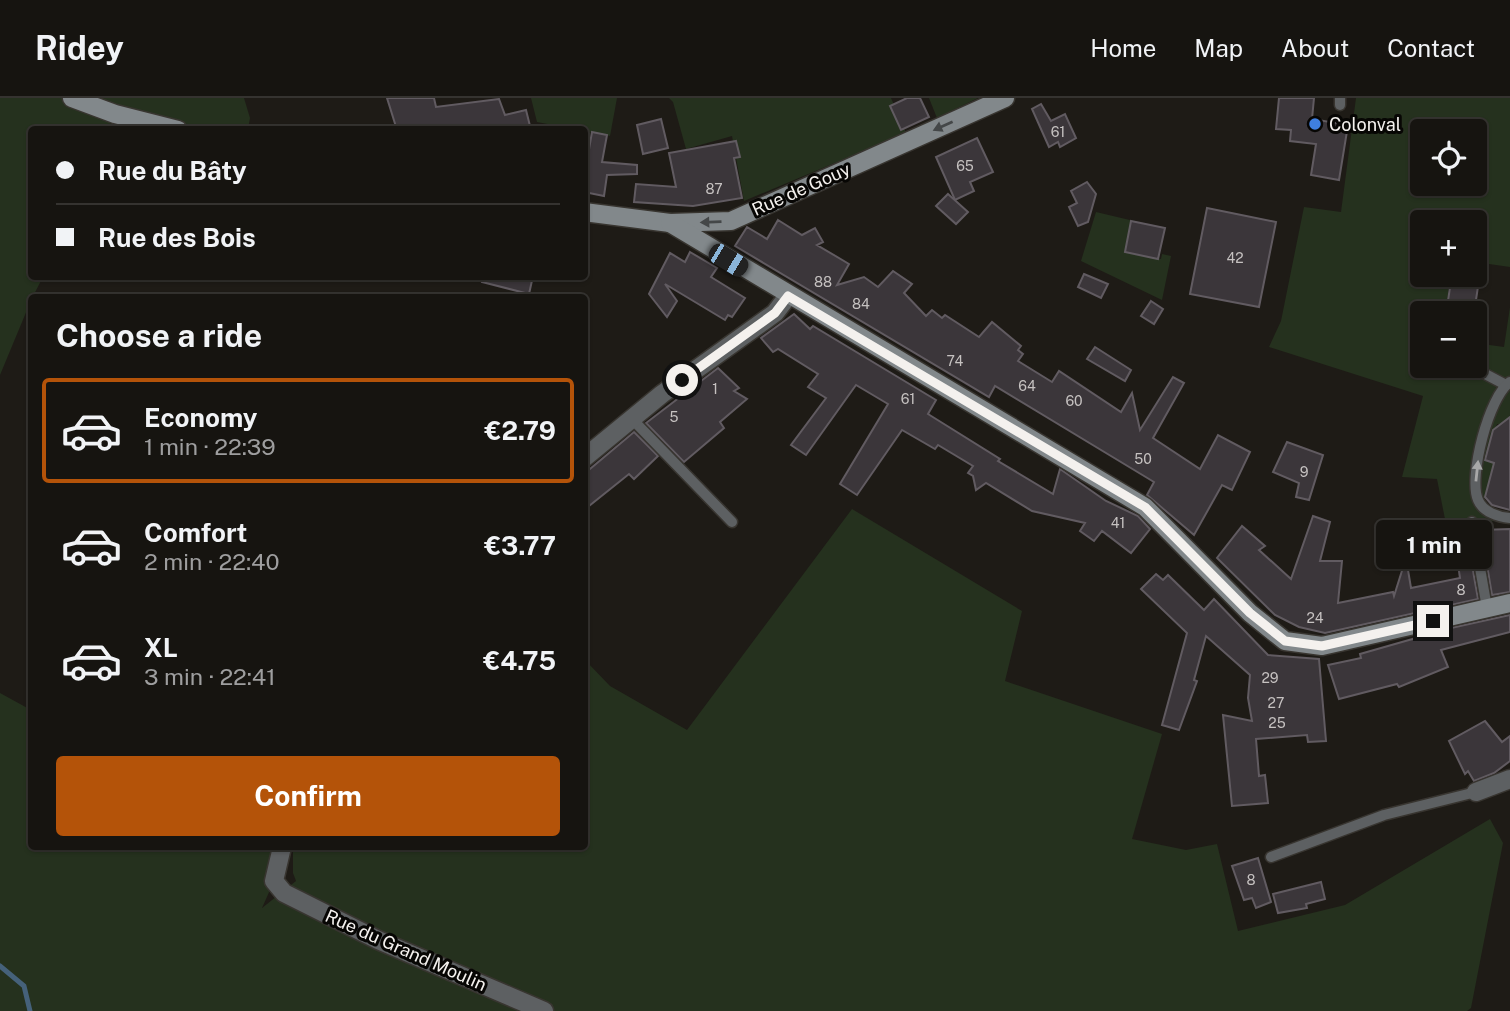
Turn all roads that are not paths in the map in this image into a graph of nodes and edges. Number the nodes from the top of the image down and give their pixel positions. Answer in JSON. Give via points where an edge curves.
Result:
{"nodes":[{"id":1,"x":72,"y":98,"type":"edge"},
{"id":2,"x":1005,"y":98,"type":"edge"},
{"id":3,"x":162,"y":126,"type":"edge"},
{"id":4,"x":588,"y":213,"type":"edge"},
{"id":5,"x":670,"y":223,"type":"junction"},
{"id":6,"x":788,"y":296,"type":"junction"},
{"id":7,"x":1487,"y":374,"type":"edge"},
{"id":8,"x":1508,"y":384,"type":"edge"},
{"id":9,"x":632,"y":419,"type":"junction"},
{"id":10,"x":588,"y":455,"type":"edge"},
{"id":11,"x":1510,"y":519,"type":"edge"},
{"id":12,"x":732,"y":522,"type":"dead end"},
{"id":13,"x":1472,"y":522,"type":"dead end"},
{"id":14,"x":1510,"y":603,"type":"edge"},
{"id":15,"x":1487,"y":608,"type":"junction"},
{"id":16,"x":1510,"y":779,"type":"edge"},
{"id":17,"x":1476,"y":792,"type":"joint"},
{"id":18,"x":281,"y":850,"type":"edge"},
{"id":19,"x":1271,"y":857,"type":"dead end"},
{"id":20,"x":544,"y":1011,"type":"edge"}],
"edges":[{"from":1,"to":3,"type":"street"},
{"from":2,"to":5,"type":"street","name":"Rue de Gouy","one_way":true,"via":[[730,221]]},
{"from":4,"to":5,"type":"street","name":"Rue de Gouy"},
{"from":5,"to":6,"type":"street"},
{"from":6,"to":9,"type":"street","via":[[775,313]]},
{"from":6,"to":15,"type":"street","via":[[1145,507],[1250,613],[1285,641],[1322,646]]},
{"from":7,"to":8,"type":"lane"},
{"from":11,"to":8,"type":"lane","one_way":true,"via":[[1487,510],[1476,492],[1486,426]]},
{"from":9,"to":10,"type":"street"},
{"from":9,"to":12,"type":"lane"},
{"from":13,"to":15,"type":"lane"},
{"from":14,"to":15,"type":"street"},
{"from":16,"to":17,"type":"street"},
{"from":17,"to":19,"type":"lane","via":[[1384,815]]},
{"from":18,"to":20,"type":"street","name":"Rue du Grand Moulin","via":[[274,881],[284,893]]}]}
